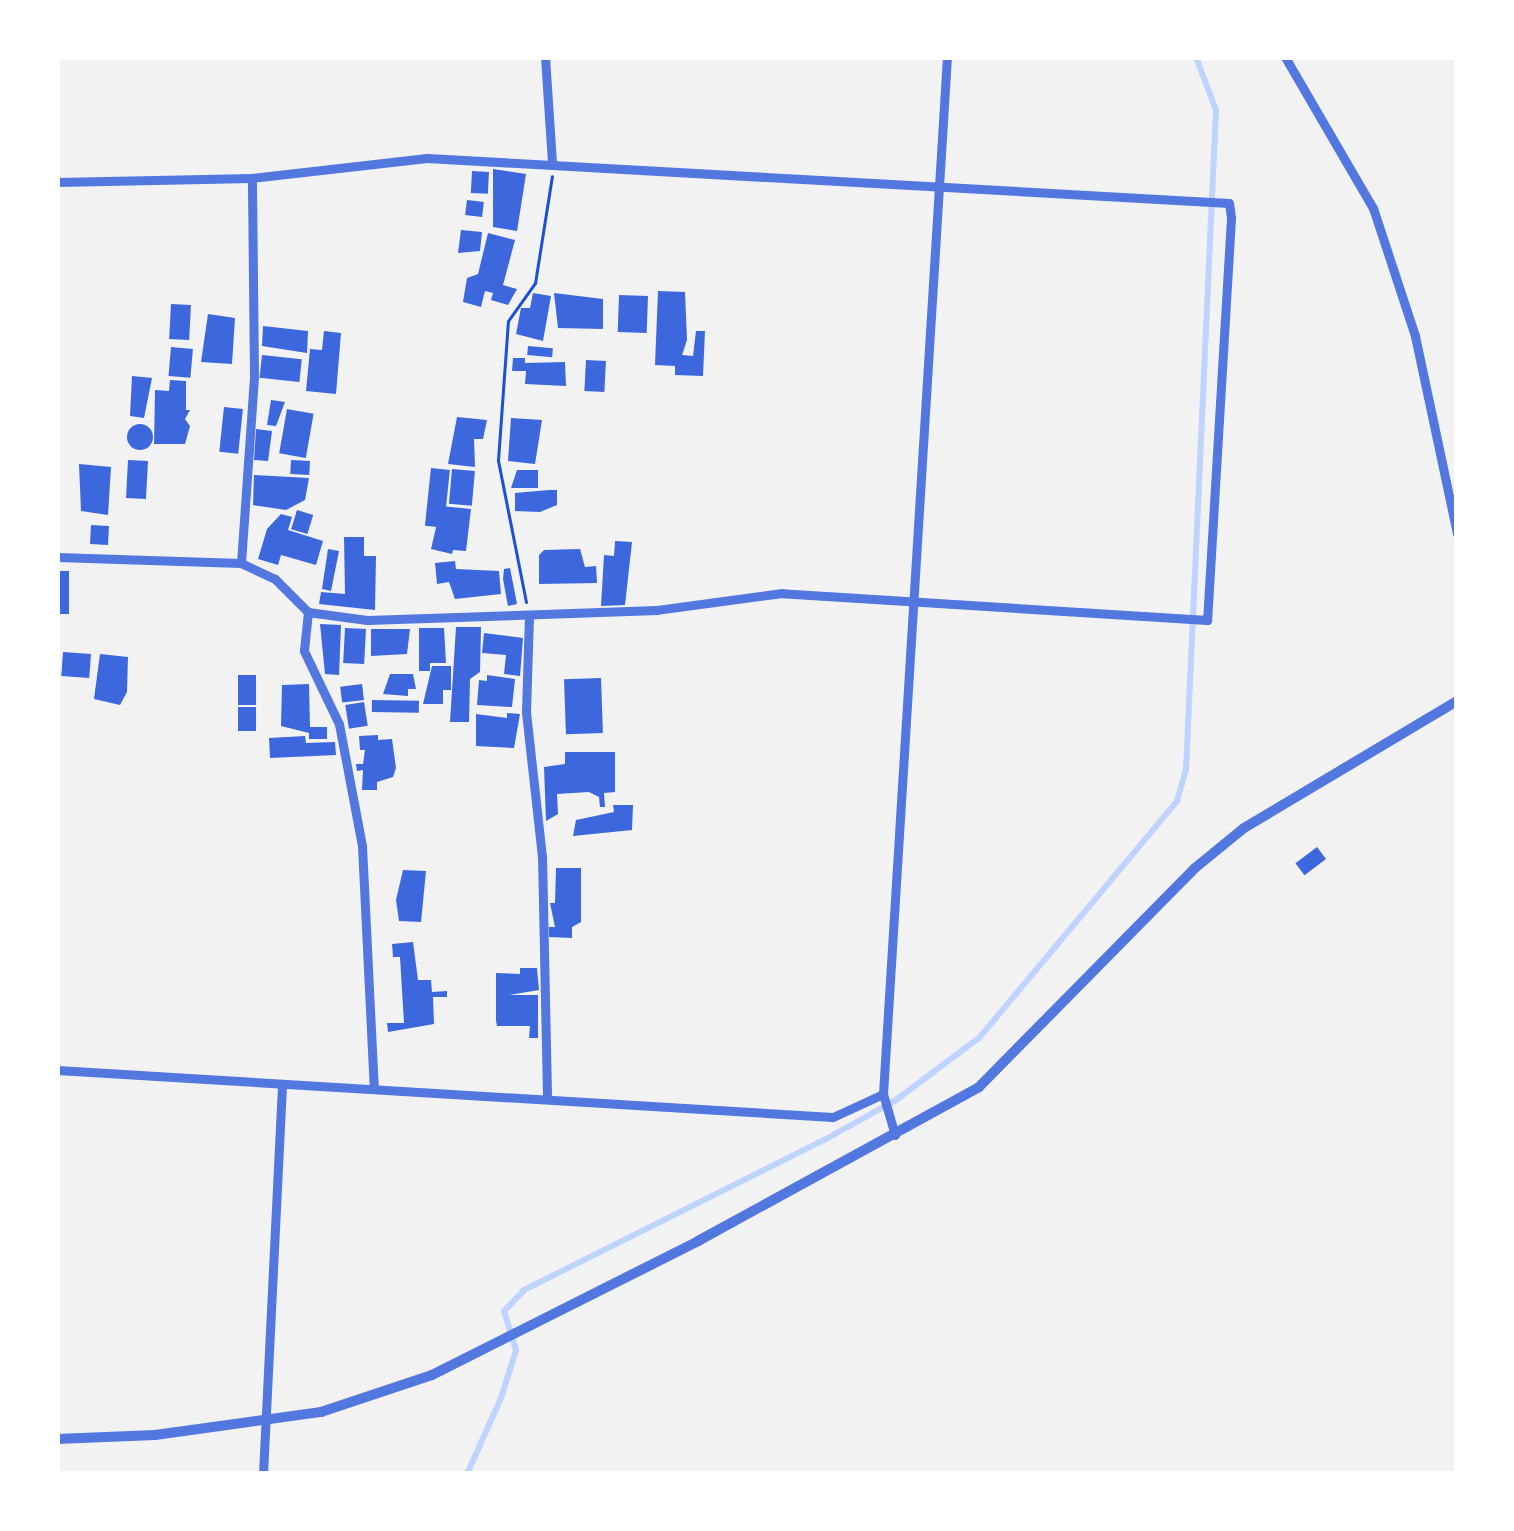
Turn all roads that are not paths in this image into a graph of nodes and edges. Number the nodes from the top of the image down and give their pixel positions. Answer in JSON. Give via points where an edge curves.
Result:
{"nodes":[{"id":1,"x":545,"y":57,"type":"edge"},
{"id":2,"x":947,"y":57,"type":"edge"},
{"id":3,"x":1285,"y":57,"type":"edge"},
{"id":4,"x":553,"y":163,"type":"junction"},
{"id":5,"x":252,"y":178,"type":"junction"},
{"id":6,"x":57,"y":182,"type":"edge"},
{"id":7,"x":940,"y":185,"type":"junction"},
{"id":8,"x":1457,"y":534,"type":"edge"},
{"id":9,"x":57,"y":557,"type":"edge"},
{"id":10,"x":241,"y":563,"type":"junction"},
{"id":11,"x":912,"y":603,"type":"junction"},
{"id":12,"x":308,"y":612,"type":"junction"},
{"id":13,"x":530,"y":616,"type":"junction"},
{"id":14,"x":1457,"y":700,"type":"edge"},
{"id":15,"x":57,"y":1070,"type":"edge"},
{"id":16,"x":282,"y":1084,"type":"junction"},
{"id":17,"x":374,"y":1088,"type":"junction"},
{"id":18,"x":883,"y":1094,"type":"junction"},
{"id":19,"x":547,"y":1099,"type":"junction"},
{"id":20,"x":895,"y":1136,"type":"junction"},
{"id":21,"x":265,"y":1423,"type":"junction"},
{"id":22,"x":57,"y":1439,"type":"edge"},
{"id":23,"x":263,"y":1474,"type":"edge"}],
"edges":[{"from":1,"to":4,"type":"street"},
{"from":2,"to":7,"type":"street"},
{"from":3,"to":8,"type":"street","via":[[1373,208],[1415,336]]},
{"from":4,"to":5,"type":"street","via":[[428,158]]},
{"from":4,"to":7,"type":"street"},
{"from":5,"to":6,"type":"street"},
{"from":5,"to":10,"type":"street","via":[[254,376]]},
{"from":7,"to":11,"type":"street"},
{"from":7,"to":11,"type":"street","via":[[1229,202],[1209,598],[1207,620]]},
{"from":9,"to":10,"type":"street"},
{"from":10,"to":12,"type":"street","via":[[275,579]]},
{"from":11,"to":13,"type":"street","via":[[782,593]]},
{"from":11,"to":18,"type":"street"},
{"from":12,"to":13,"type":"street","via":[[367,620]]},
{"from":12,"to":17,"type":"street","via":[[304,651],[339,724],[362,846]]},
{"from":13,"to":19,"type":"street","via":[[526,712],[542,856]]},
{"from":14,"to":20,"type":"street","via":[[1244,828],[979,1087]]},
{"from":15,"to":16,"type":"street"},
{"from":16,"to":17,"type":"street"},
{"from":16,"to":21,"type":"street"},
{"from":17,"to":19,"type":"street"},
{"from":18,"to":19,"type":"street","via":[[833,1117]]},
{"from":18,"to":20,"type":"street"},
{"from":20,"to":21,"type":"street","via":[[432,1375]]},
{"from":21,"to":22,"type":"street"},
{"from":21,"to":23,"type":"street"}]}
